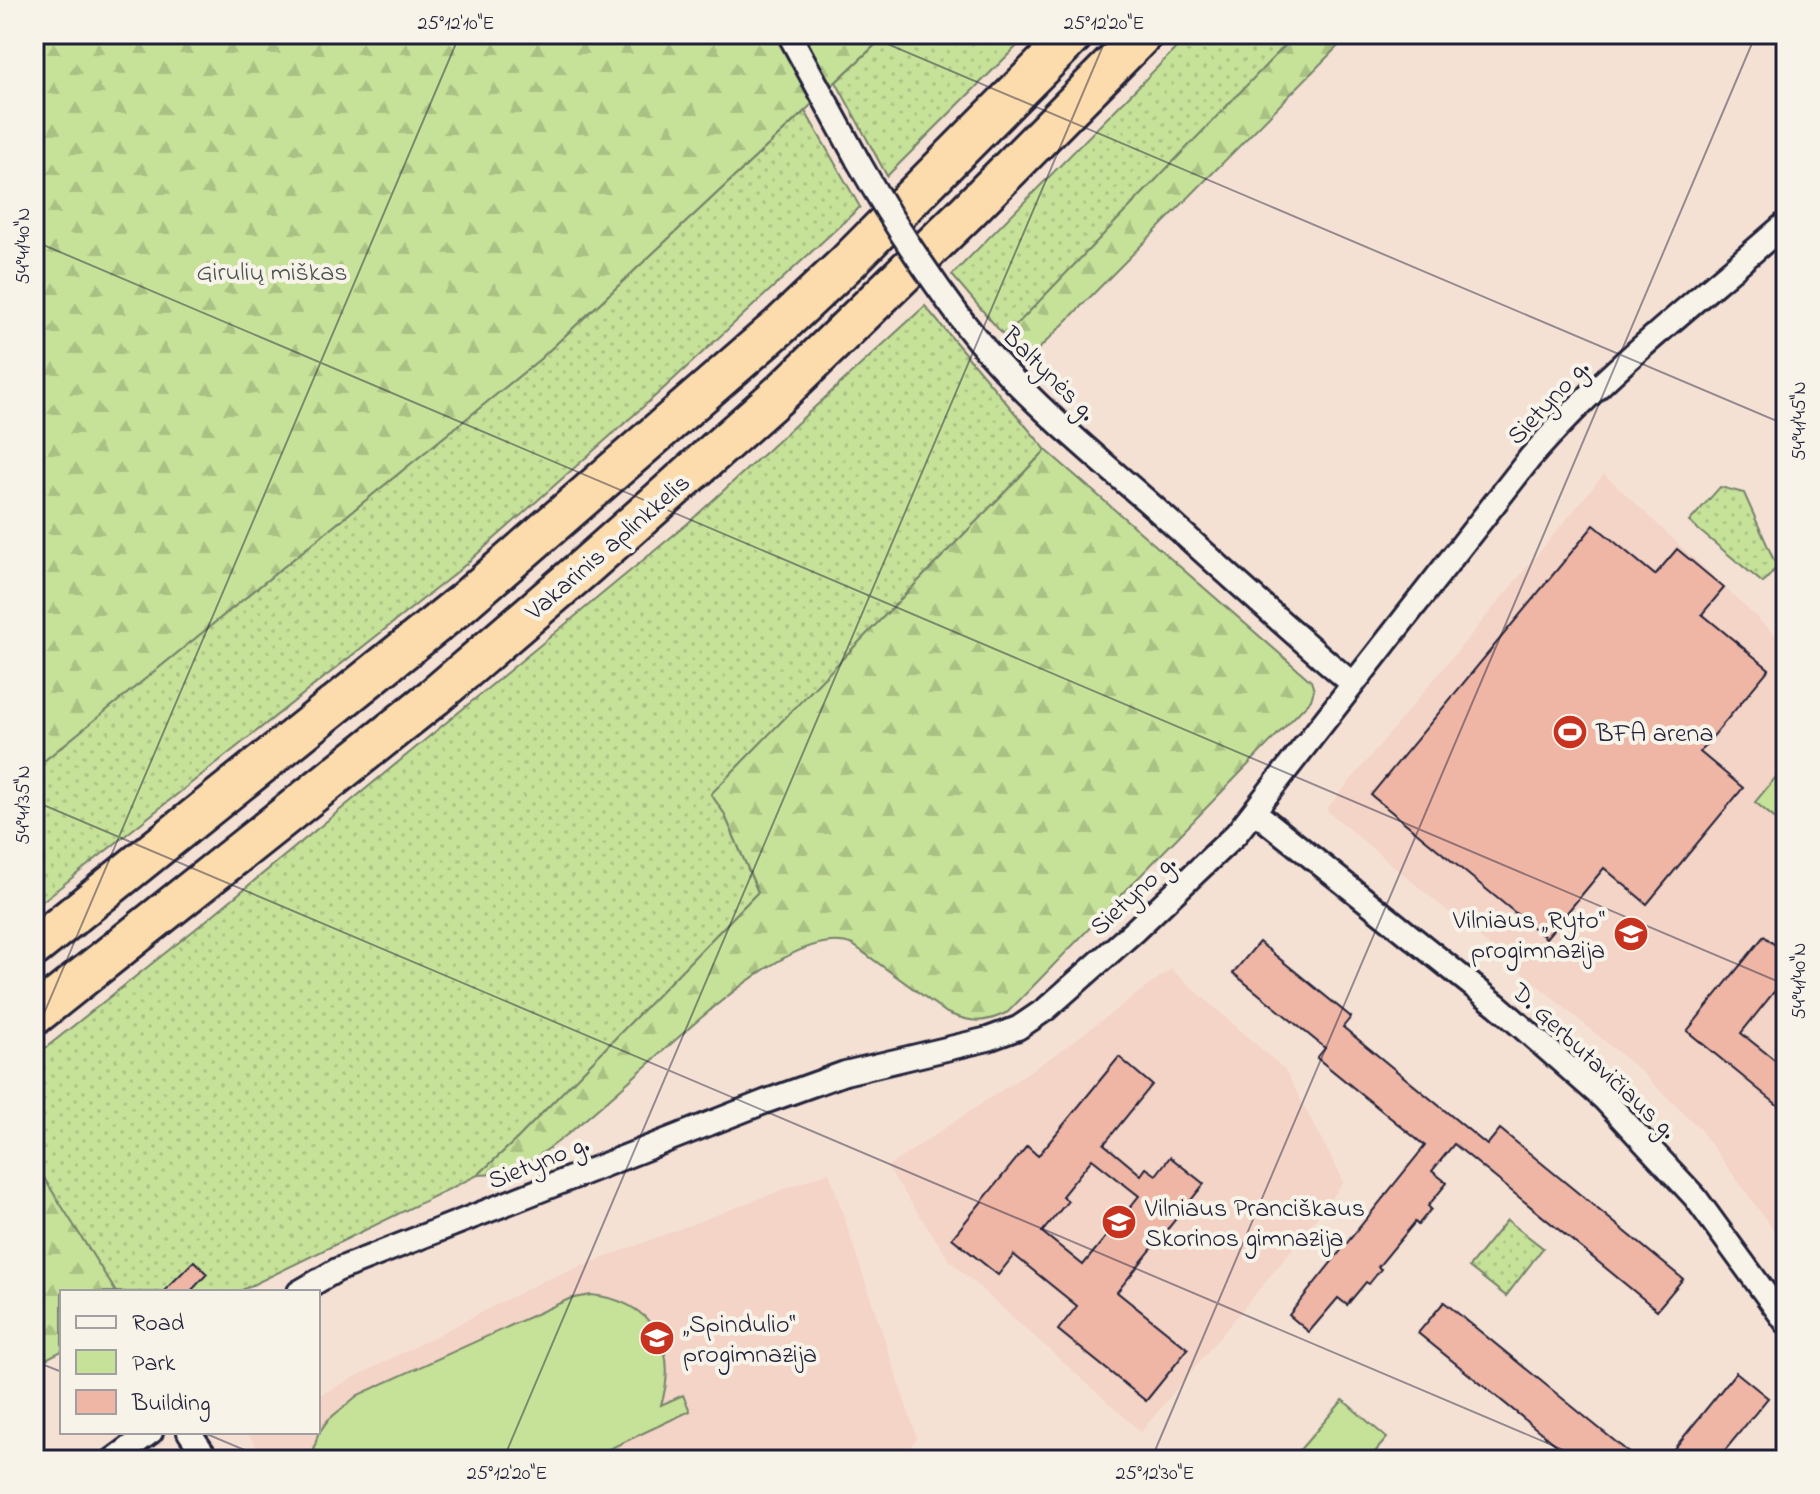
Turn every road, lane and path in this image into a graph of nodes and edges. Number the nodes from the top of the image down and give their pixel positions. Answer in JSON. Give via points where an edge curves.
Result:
{"nodes":[{"id":1,"x":789,"y":34,"type":"edge"},
{"id":2,"x":1074,"y":34,"type":"edge"},
{"id":3,"x":1143,"y":34,"type":"edge"},
{"id":4,"x":1786,"y":223,"type":"edge"},
{"id":5,"x":1353,"y":684,"type":"junction"},
{"id":6,"x":1255,"y":812,"type":"junction"},
{"id":7,"x":34,"y":947,"type":"edge"},
{"id":8,"x":34,"y":1016,"type":"edge"},
{"id":9,"x":302,"y":1290,"type":"edge"},
{"id":10,"x":1786,"y":1322,"type":"edge"},
{"id":11,"x":148,"y":1434,"type":"edge"},
{"id":12,"x":190,"y":1434,"type":"edge"},
{"id":13,"x":113,"y":1460,"type":"edge"},
{"id":14,"x":208,"y":1460,"type":"edge"}],
"edges":[{"from":1,"to":5,"type":"street","name":"Baltynės g.","bridge":true,"via":[[895,226],[964,323],[1053,418]]},
{"from":2,"to":7,"type":"highway","name":"Vakarinis aplinkkelis","via":[[780,326],[462,603]]},
{"from":3,"to":8,"type":"highway","name":"Vakarinis aplinkkelis","via":[[782,392],[597,557],[434,697]]},
{"from":4,"to":5,"type":"street","name":"Sietyno g.","via":[[1561,422]]},
{"from":5,"to":6,"type":"street","name":"Sietyno g."},
{"from":6,"to":9,"type":"street","name":"Sietyno g.","via":[[1133,932],[1018,1028],[845,1073],[767,1101],[337,1270]]},
{"from":6,"to":10,"type":"street","name":"D. Gerbutavičiaus g.","via":[[1498,1006],[1604,1099],[1695,1197]]},
{"from":11,"to":13,"type":"street"},
{"from":12,"to":14,"type":"street"}]}
